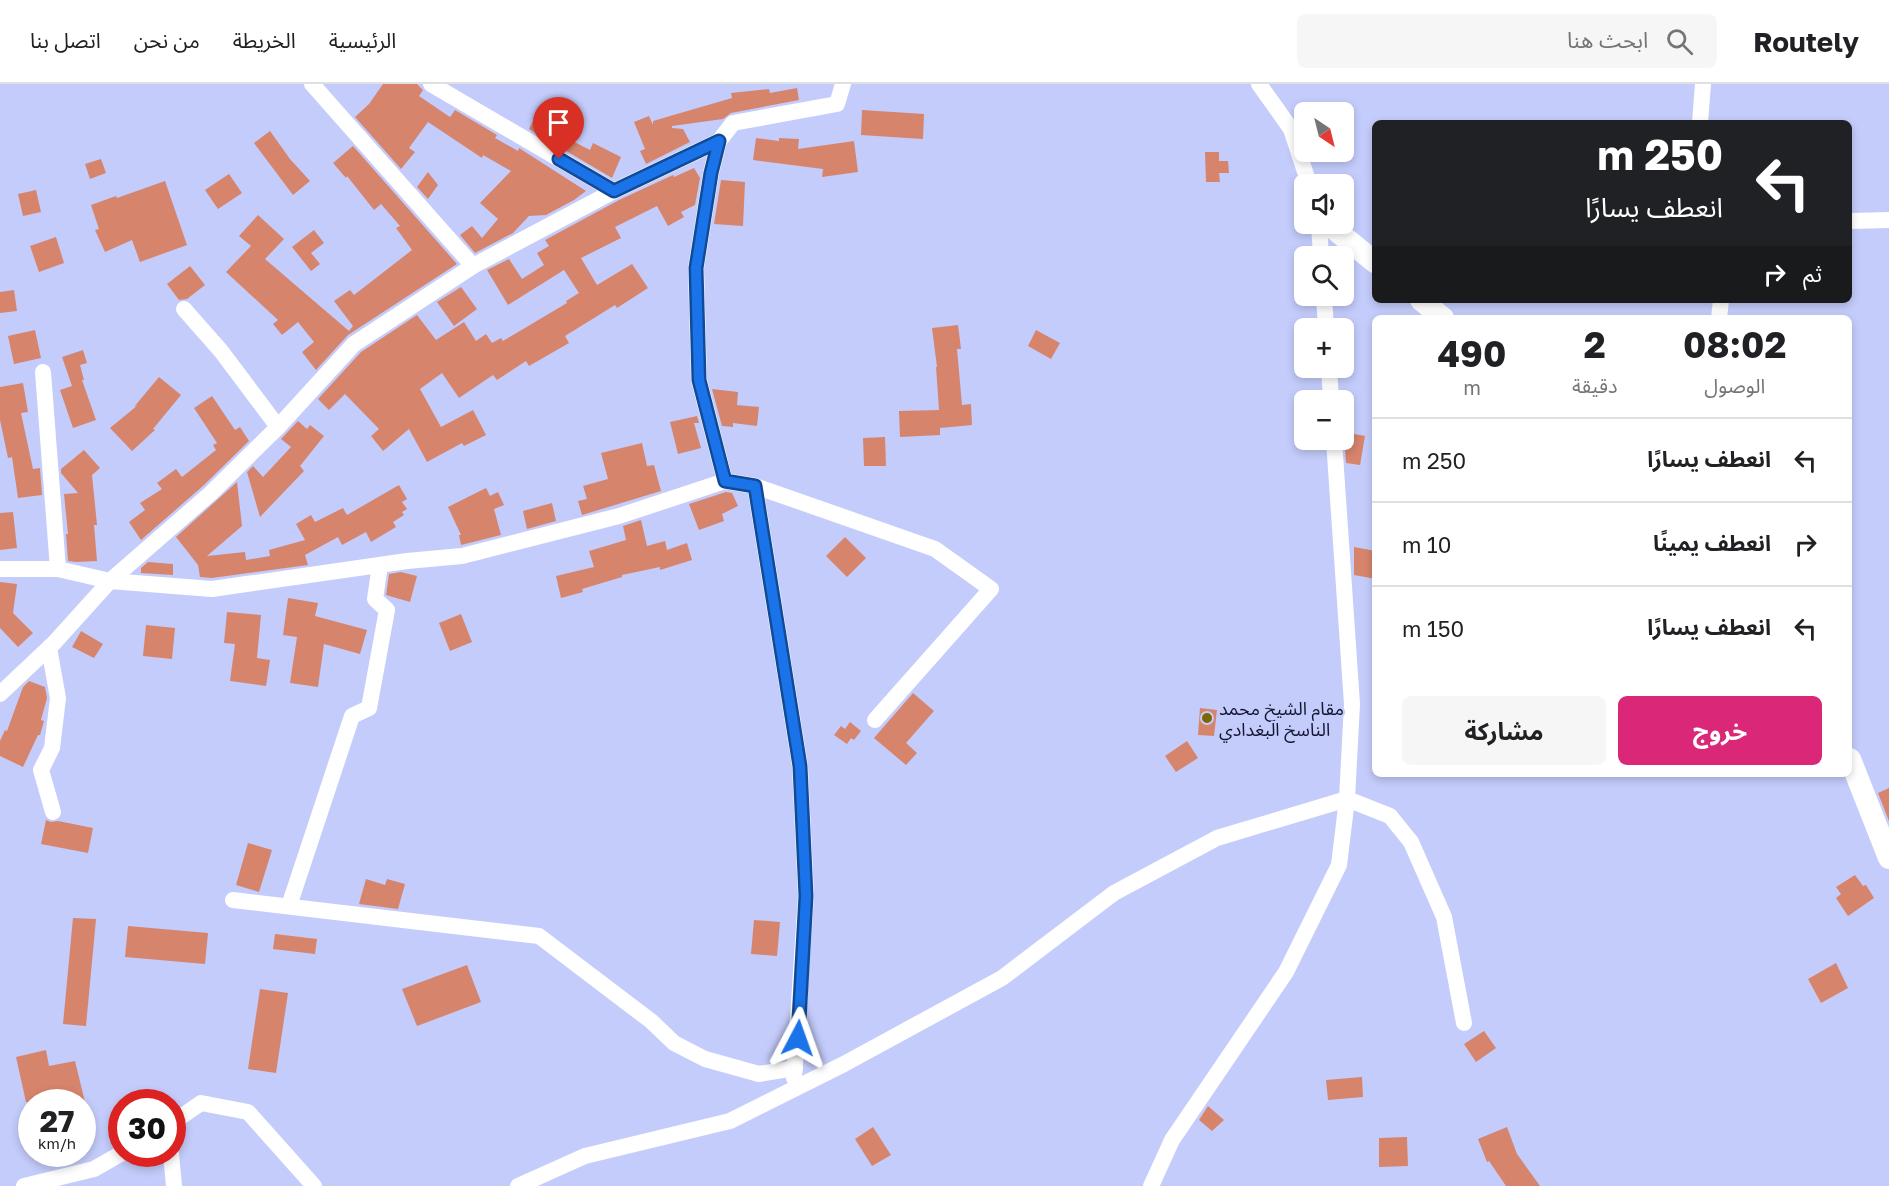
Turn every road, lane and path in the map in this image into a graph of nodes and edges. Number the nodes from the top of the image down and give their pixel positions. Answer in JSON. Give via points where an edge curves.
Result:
{"nodes":[{"id":1,"x":312,"y":84,"type":"edge"},
{"id":2,"x":431,"y":84,"type":"edge"},
{"id":3,"x":843,"y":84,"type":"edge"},
{"id":4,"x":1259,"y":84,"type":"edge"},
{"id":5,"x":1703,"y":84,"type":"edge"},
{"id":6,"x":1700,"y":120,"type":"edge"},
{"id":7,"x":719,"y":141,"type":"junction"},
{"id":8,"x":1306,"y":174,"type":"edge"},
{"id":9,"x":614,"y":191,"type":"junction"},
{"id":10,"x":1889,"y":220,"type":"edge"},
{"id":11,"x":1852,"y":221,"type":"edge"},
{"id":12,"x":1340,"y":234,"type":"edge"},
{"id":13,"x":1372,"y":260,"type":"edge"},
{"id":14,"x":473,"y":266,"type":"junction"},
{"id":15,"x":1425,"y":303,"type":"edge"},
{"id":16,"x":184,"y":309,"type":"dead end"},
{"id":17,"x":1439,"y":315,"type":"edge"},
{"id":18,"x":43,"y":372,"type":"dead end"},
{"id":19,"x":279,"y":427,"type":"junction"},
{"id":20,"x":1335,"y":450,"type":"edge"},
{"id":21,"x":725,"y":481,"type":"junction"},
{"id":22,"x":755,"y":486,"type":"junction"},
{"id":23,"x":380,"y":565,"type":"junction"},
{"id":24,"x":0,"y":569,"type":"edge"},
{"id":25,"x":58,"y":569,"type":"junction"},
{"id":26,"x":110,"y":580,"type":"junction"},
{"id":27,"x":49,"y":648,"type":"junction"},
{"id":28,"x":0,"y":694,"type":"edge"},
{"id":29,"x":875,"y":720,"type":"dead end"},
{"id":30,"x":1852,"y":764,"type":"edge"},
{"id":31,"x":1347,"y":799,"type":"junction"},
{"id":32,"x":52,"y":812,"type":"dead end"},
{"id":33,"x":1889,"y":858,"type":"edge"},
{"id":34,"x":233,"y":900,"type":"dead end"},
{"id":35,"x":289,"y":906,"type":"junction"},
{"id":36,"x":1464,"y":1023,"type":"dead end"},
{"id":37,"x":795,"y":1068,"type":"junction"},
{"id":38,"x":793,"y":1089,"type":"junction"},
{"id":39,"x":186,"y":1113,"type":"edge"},
{"id":40,"x":108,"y":1161,"type":"edge"},
{"id":41,"x":172,"y":1167,"type":"edge"},
{"id":42,"x":24,"y":1186,"type":"edge"},
{"id":43,"x":174,"y":1186,"type":"edge"},
{"id":44,"x":314,"y":1186,"type":"edge"},
{"id":45,"x":518,"y":1186,"type":"edge"},
{"id":46,"x":1151,"y":1186,"type":"edge"}],
"edges":[{"from":1,"to":14,"type":"street"},
{"from":2,"to":9,"type":"street"},
{"from":3,"to":7,"type":"street","via":[[837,104],[733,123]]},
{"from":4,"to":8,"type":"street","via":[[1292,129]]},
{"from":5,"to":6,"type":"street"},
{"from":7,"to":9,"type":"street"},
{"from":7,"to":21,"type":"street","via":[[696,268],[699,380]]},
{"from":9,"to":14,"type":"street"},
{"from":10,"to":11,"type":"street"},
{"from":12,"to":13,"type":"street"},
{"from":14,"to":19,"type":"street","via":[[354,344]]},
{"from":15,"to":17,"type":"street"},
{"from":16,"to":19,"type":"street"},
{"from":18,"to":25,"type":"street"},
{"from":19,"to":26,"type":"street","via":[[211,494]]},
{"from":20,"to":31,"type":"street","via":[[1352,704]]},
{"from":21,"to":22,"type":"street"},
{"from":21,"to":23,"type":"street","via":[[619,516],[514,544],[462,556]]},
{"from":22,"to":29,"type":"street","via":[[934,549],[991,589]]},
{"from":22,"to":37,"type":"street","via":[[800,766],[806,896]]},
{"from":23,"to":26,"type":"street","via":[[212,589]]},
{"from":23,"to":35,"type":"street","via":[[375,599],[387,610],[369,708],[352,716]]},
{"from":24,"to":25,"type":"street"},
{"from":25,"to":26,"type":"street"},
{"from":26,"to":27,"type":"street"},
{"from":27,"to":28,"type":"street"},
{"from":27,"to":32,"type":"street","via":[[58,698],[52,748],[41,770]]},
{"from":30,"to":33,"type":"street"},
{"from":31,"to":36,"type":"street","via":[[1390,816],[1411,842],[1444,917]]},
{"from":31,"to":38,"type":"street","via":[[1217,838],[1114,893],[1002,978]]},
{"from":31,"to":46,"type":"street","via":[[1339,865],[1286,972],[1172,1140]]},
{"from":34,"to":35,"type":"street"},
{"from":35,"to":37,"type":"street","via":[[539,936],[674,1043],[705,1059],[759,1074]]},
{"from":37,"to":38,"type":"street"},
{"from":38,"to":45,"type":"street","via":[[730,1121],[585,1156]]},
{"from":39,"to":44,"type":"street","via":[[201,1103],[248,1112]]},
{"from":40,"to":42,"type":"street","via":[[94,1169]]},
{"from":41,"to":43,"type":"street"}]}
